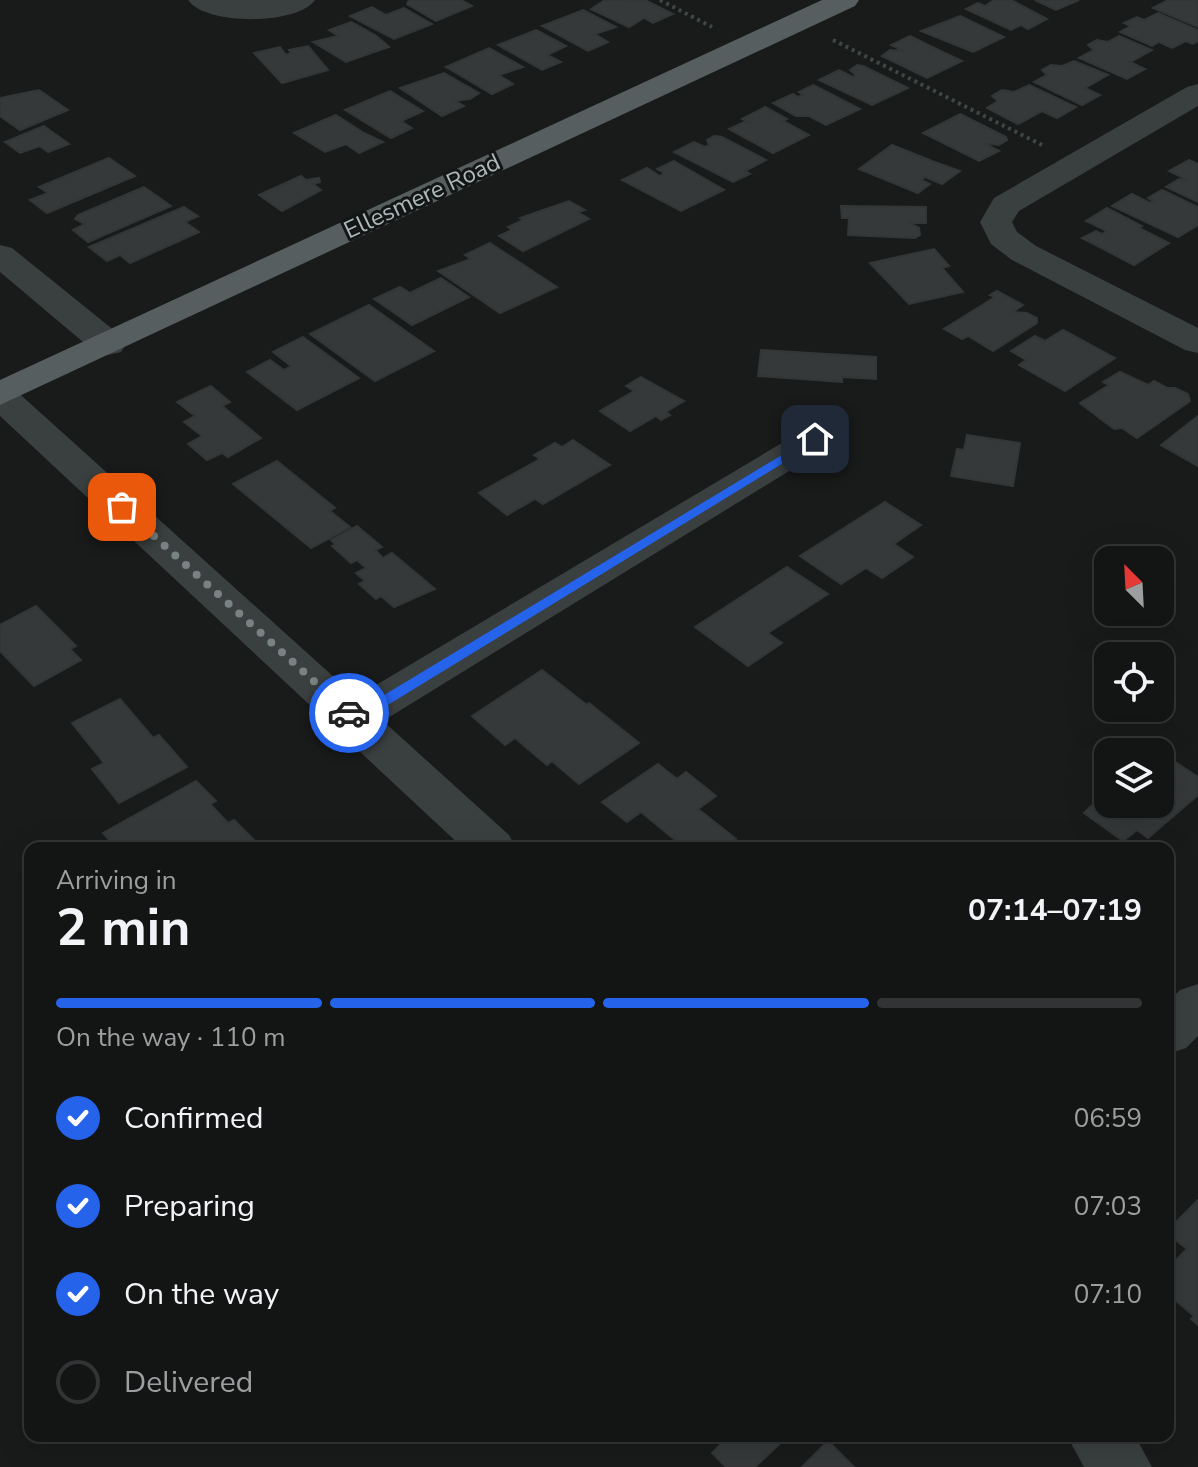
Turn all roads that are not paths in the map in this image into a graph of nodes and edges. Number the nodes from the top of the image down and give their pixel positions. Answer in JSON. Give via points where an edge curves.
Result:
{"nodes":[{"id":1,"x":202,"y":0,"type":"edge"},
{"id":2,"x":301,"y":0,"type":"edge"},
{"id":3,"x":845,"y":0,"type":"edge"},
{"id":4,"x":1198,"y":93,"type":"edge"},
{"id":5,"x":0,"y":255,"type":"edge"},
{"id":6,"x":1198,"y":342,"type":"edge"},
{"id":7,"x":108,"y":344,"type":"junction"},
{"id":8,"x":0,"y":395,"type":"edge"},
{"id":9,"x":815,"y":439,"type":"dead end"},
{"id":10,"x":355,"y":718,"type":"junction"},
{"id":11,"x":487,"y":842,"type":"edge"},
{"id":12,"x":1198,"y":1005,"type":"edge"},
{"id":13,"x":1174,"y":1027,"type":"edge"},
{"id":14,"x":1102,"y":1442,"type":"edge"},
{"id":15,"x":1122,"y":1467,"type":"edge"}],
"edges":[{"from":1,"to":2,"type":"street","via":[[225,10],[257,11]]},
{"from":3,"to":7,"type":"main road","name":"Ellesmere Road"},
{"from":4,"to":6,"type":"street","via":[[1006,205],[996,222],[1003,237],[1024,253]]},
{"from":5,"to":7,"type":"street"},
{"from":7,"to":8,"type":"main road","name":"Ellesmere Road"},
{"from":8,"to":10,"type":"street"},
{"from":9,"to":10,"type":"street"},
{"from":10,"to":11,"type":"street"},
{"from":12,"to":13,"type":"street"},
{"from":14,"to":15,"type":"street"}]}
